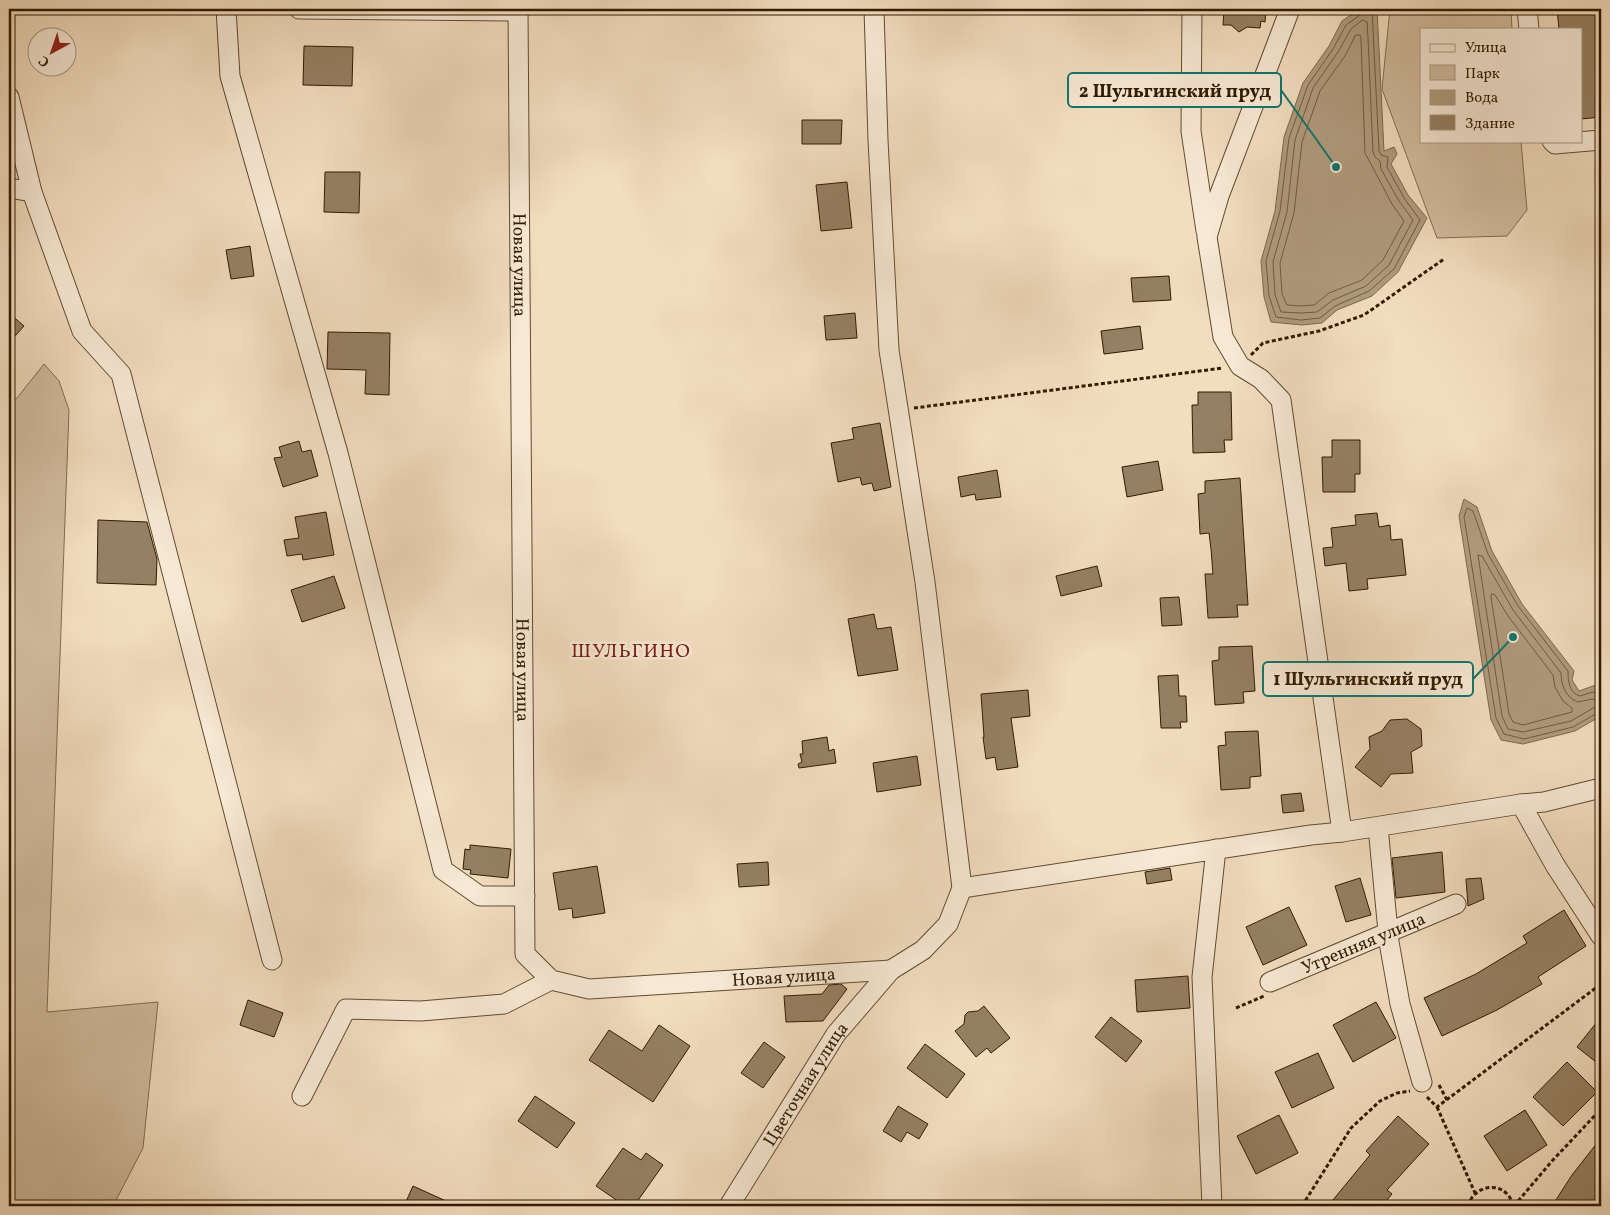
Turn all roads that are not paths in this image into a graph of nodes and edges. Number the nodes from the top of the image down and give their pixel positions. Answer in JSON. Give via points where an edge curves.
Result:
{"nodes":[{"id":1,"x":226,"y":9,"type":"edge"},
{"id":2,"x":299,"y":9,"type":"edge"},
{"id":3,"x":874,"y":9,"type":"edge"},
{"id":4,"x":1192,"y":9,"type":"edge"},
{"id":5,"x":1290,"y":9,"type":"edge"},
{"id":6,"x":1527,"y":9,"type":"edge"},
{"id":7,"x":518,"y":10,"type":"edge"},
{"id":8,"x":1529,"y":28,"type":"edge"},
{"id":9,"x":9,"y":97,"type":"edge"},
{"id":10,"x":1601,"y":140,"type":"edge"},
{"id":11,"x":1553,"y":142,"type":"edge"},
{"id":12,"x":1578,"y":142,"type":"edge"},
{"id":13,"x":1582,"y":142,"type":"edge"},
{"id":14,"x":9,"y":188,"type":"edge"},
{"id":15,"x":32,"y":192,"type":"junction"},
{"id":16,"x":1206,"y":237,"type":"junction"},
{"id":17,"x":1601,"y":788,"type":"edge"},
{"id":18,"x":1521,"y":804,"type":"junction"},
{"id":19,"x":1378,"y":827,"type":"junction"},
{"id":20,"x":1342,"y":832,"type":"junction"},
{"id":21,"x":1216,"y":849,"type":"junction"},
{"id":22,"x":962,"y":888,"type":"junction"},
{"id":23,"x":525,"y":896,"type":"junction"},
{"id":24,"x":1456,"y":904,"type":"dead end"},
{"id":25,"x":1388,"y":933,"type":"junction"},
{"id":26,"x":1601,"y":936,"type":"edge"},
{"id":27,"x":272,"y":960,"type":"dead end"},
{"id":28,"x":891,"y":970,"type":"junction"},
{"id":29,"x":551,"y":980,"type":"junction"},
{"id":30,"x":1270,"y":988,"type":"road end"},
{"id":31,"x":1423,"y":1086,"type":"road end"},
{"id":32,"x":302,"y":1096,"type":"dead end"},
{"id":33,"x":737,"y":1204,"type":"edge"},
{"id":34,"x":1212,"y":1206,"type":"edge"}],
"edges":[{"from":1,"to":23,"type":"street","via":[[230,76],[338,454],[443,870],[480,896]]},
{"from":2,"to":7,"type":"street"},
{"from":3,"to":22,"type":"street","via":[[889,350],[925,582]]},
{"from":4,"to":16,"type":"street","via":[[1191,131]]},
{"from":5,"to":16,"type":"street"},
{"from":6,"to":8,"type":"street"},
{"from":7,"to":23,"type":"street","name":"Новая улица"},
{"from":9,"to":15,"type":"street"},
{"from":10,"to":13,"type":"street"},
{"from":11,"to":12,"type":"street"},
{"from":14,"to":15,"type":"street"},
{"from":15,"to":27,"type":"street","via":[[82,331],[121,374]]},
{"from":16,"to":20,"type":"street","via":[[1223,337],[1240,366],[1260,379],[1281,400]]},
{"from":17,"to":18,"type":"street","via":[[1544,802]]},
{"from":18,"to":19,"type":"street"},
{"from":18,"to":26,"type":"street","via":[[1555,865]]},
{"from":19,"to":20,"type":"street"},
{"from":19,"to":25,"type":"street"},
{"from":20,"to":21,"type":"street"},
{"from":21,"to":22,"type":"street"},
{"from":21,"to":34,"type":"street","via":[[1202,977]]},
{"from":22,"to":28,"type":"street","via":[[948,924],[923,950]]},
{"from":23,"to":29,"type":"street","name":"Новая улица","via":[[525,954]]},
{"from":24,"to":25,"type":"street","name":"Утренняя улица"},
{"from":25,"to":30,"type":"street","name":"Утренняя улица"},
{"from":25,"to":31,"type":"street","via":[[1400,1004]]},
{"from":28,"to":29,"type":"street","name":"Новая улица","via":[[589,989]]},
{"from":28,"to":33,"type":"street","name":"Цветочная улица","via":[[836,1034]]},
{"from":29,"to":32,"type":"street","via":[[504,1004],[421,1011],[346,1009]]}]}
